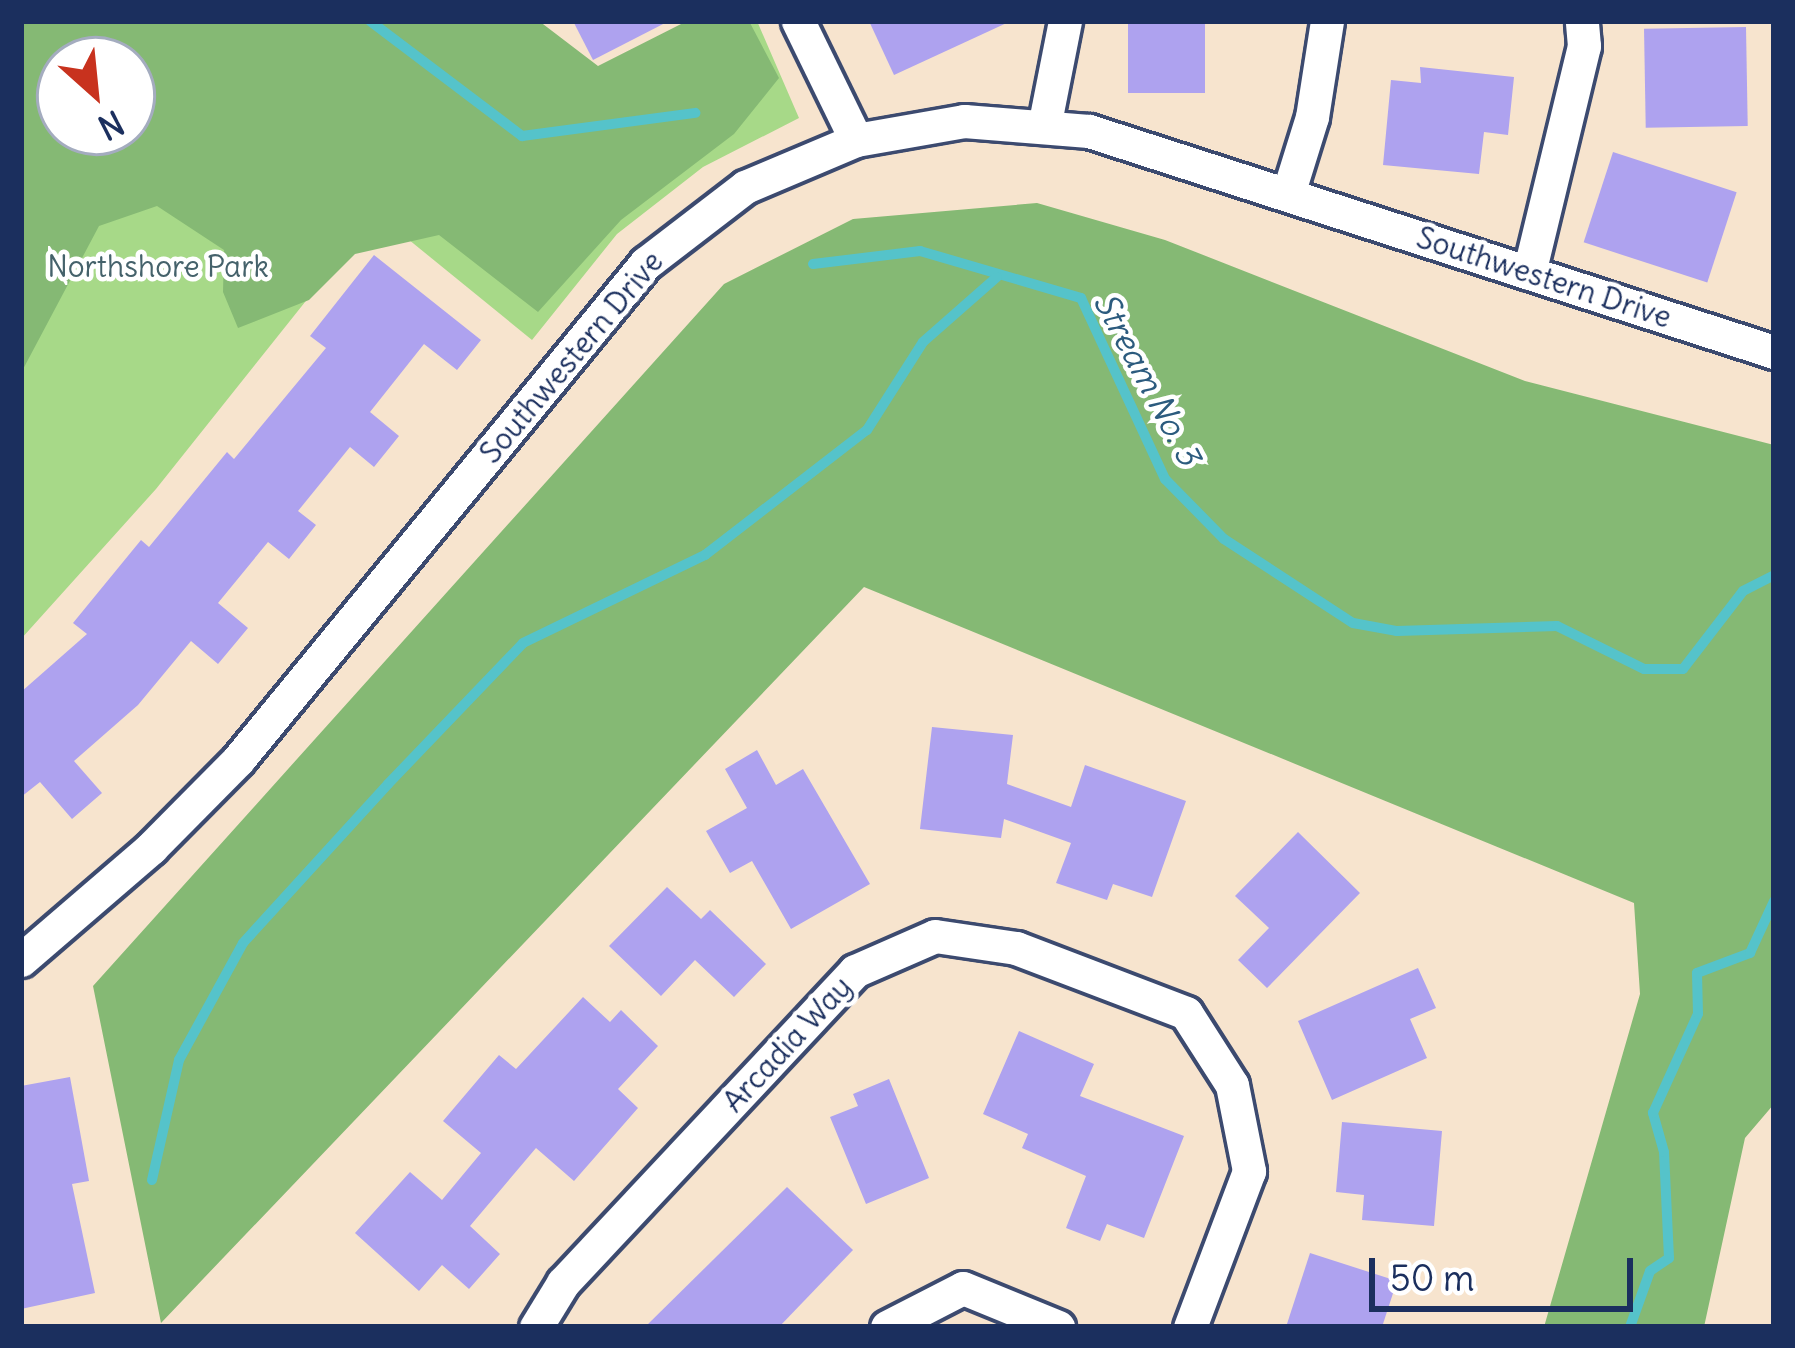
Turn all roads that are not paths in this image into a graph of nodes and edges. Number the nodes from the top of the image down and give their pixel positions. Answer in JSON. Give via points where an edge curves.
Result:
{"nodes":[{"id":1,"x":798,"y":21,"type":"edge"},
{"id":2,"x":1065,"y":21,"type":"edge"},
{"id":3,"x":1327,"y":21,"type":"edge"},
{"id":4,"x":1582,"y":21,"type":"edge"},
{"id":5,"x":1045,"y":122,"type":"junction"},
{"id":6,"x":856,"y":140,"type":"junction"},
{"id":7,"x":1288,"y":194,"type":"junction"},
{"id":8,"x":1529,"y":272,"type":"junction"},
{"id":9,"x":1774,"y":352,"type":"edge"},
{"id":10,"x":21,"y":960,"type":"edge"},
{"id":11,"x":536,"y":1327,"type":"edge"},
{"id":12,"x":887,"y":1327,"type":"edge"},
{"id":13,"x":1058,"y":1327,"type":"edge"},
{"id":14,"x":1190,"y":1327,"type":"edge"}],
"edges":[{"from":1,"to":6,"type":"street"},
{"from":2,"to":5,"type":"street"},
{"from":3,"to":7,"type":"street","via":[[1312,117]]},
{"from":4,"to":8,"type":"street","via":[[1584,46]]},
{"from":5,"to":6,"type":"street","name":"Southwestern Drive","via":[[933,124]]},
{"from":5,"to":7,"type":"street","name":"Southwestern Drive"},
{"from":6,"to":10,"type":"street","name":"Southwestern Drive","via":[[745,187],[646,263],[238,760]]},
{"from":7,"to":8,"type":"street","name":"Southwestern Drive"},
{"from":8,"to":9,"type":"street","name":"Southwestern Drive"},
{"from":11,"to":14,"type":"street","name":"Arcadia Way","via":[[563,1283],[854,971],[935,936],[1016,948],[1186,1013],[1232,1085],[1249,1171]]},
{"from":12,"to":13,"type":"street","via":[[963,1288]]}]}
